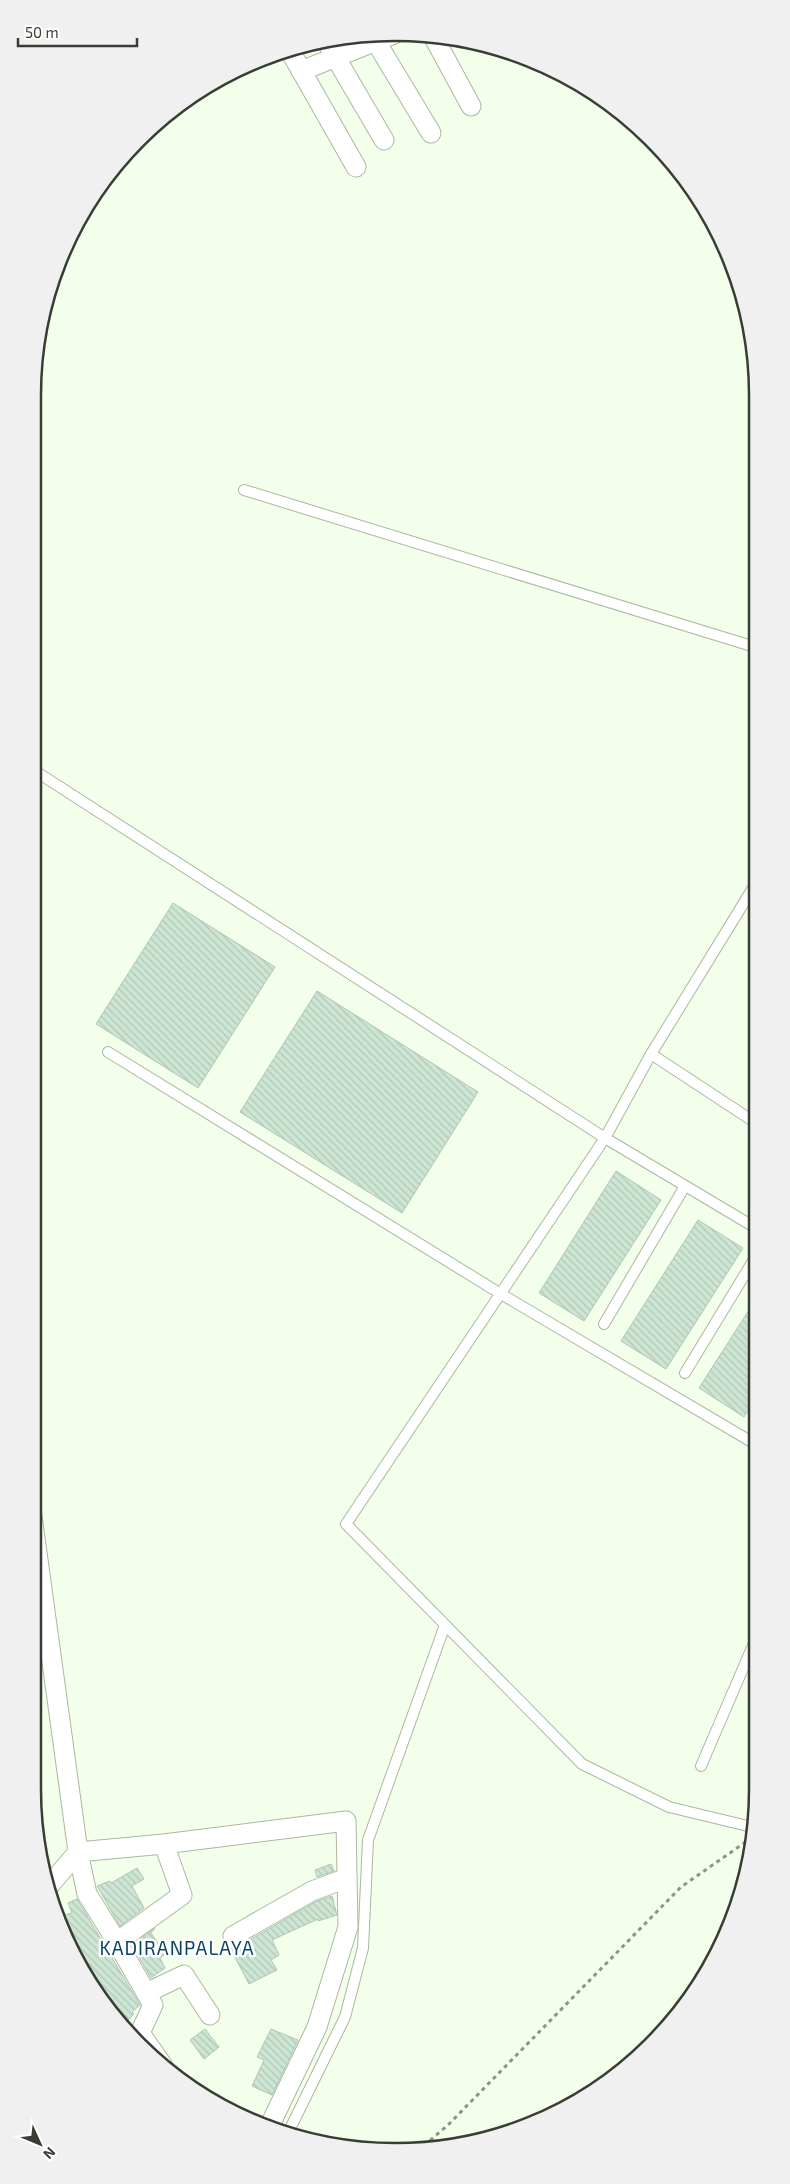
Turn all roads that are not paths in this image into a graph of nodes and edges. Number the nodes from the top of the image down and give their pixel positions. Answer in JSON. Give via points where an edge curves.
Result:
{"nodes":[{"id":1,"x":376,"y":42,"type":"edge"},
{"id":2,"x":364,"y":43,"type":"edge"},
{"id":3,"x":436,"y":44,"type":"edge"},
{"id":4,"x":330,"y":47,"type":"edge"},
{"id":5,"x":293,"y":56,"type":"edge"},
{"id":6,"x":335,"y":57,"type":"junction"},
{"id":7,"x":301,"y":71,"type":"junction"},
{"id":8,"x":471,"y":106,"type":"dead end"},
{"id":9,"x":432,"y":133,"type":"dead end"},
{"id":10,"x":384,"y":140,"type":"dead end"},
{"id":11,"x":356,"y":166,"type":"dead end"},
{"id":12,"x":244,"y":490,"type":"dead end"},
{"id":13,"x":749,"y":645,"type":"edge"},
{"id":14,"x":41,"y":775,"type":"edge"},
{"id":15,"x":749,"y":894,"type":"edge"},
{"id":16,"x":108,"y":1052,"type":"dead end"},
{"id":17,"x":651,"y":1054,"type":"junction"},
{"id":18,"x":749,"y":1118,"type":"edge"},
{"id":19,"x":605,"y":1138,"type":"junction"},
{"id":20,"x":685,"y":1186,"type":"junction"},
{"id":21,"x":749,"y":1224,"type":"edge"},
{"id":22,"x":749,"y":1268,"type":"edge"},
{"id":23,"x":500,"y":1294,"type":"junction"},
{"id":24,"x":604,"y":1324,"type":"dead end"},
{"id":25,"x":685,"y":1373,"type":"dead end"},
{"id":26,"x":749,"y":1440,"type":"edge"},
{"id":27,"x":41,"y":1582,"type":"edge"},
{"id":28,"x":444,"y":1625,"type":"junction"},
{"id":29,"x":749,"y":1655,"type":"edge"},
{"id":30,"x":701,"y":1766,"type":"dead end"},
{"id":31,"x":747,"y":1826,"type":"edge"},
{"id":32,"x":164,"y":1844,"type":"junction"},
{"id":33,"x":78,"y":1852,"type":"junction"},
{"id":34,"x":347,"y":1878,"type":"junction"},
{"id":35,"x":53,"y":1882,"type":"edge"},
{"id":36,"x":233,"y":1936,"type":"dead end"},
{"id":37,"x":117,"y":1942,"type":"junction"},
{"id":38,"x":146,"y":1993,"type":"junction"},
{"id":39,"x":210,"y":2015,"type":"dead end"},
{"id":40,"x":139,"y":2032,"type":"edge"},
{"id":41,"x":272,"y":2121,"type":"edge"},
{"id":42,"x":291,"y":2127,"type":"edge"}],
"edges":[{"from":1,"to":9,"type":"street"},
{"from":2,"to":6,"type":"street"},
{"from":3,"to":8,"type":"street"},
{"from":4,"to":6,"type":"street"},
{"from":5,"to":7,"type":"street"},
{"from":6,"to":7,"type":"street"},
{"from":6,"to":10,"type":"street"},
{"from":7,"to":11,"type":"street"},
{"from":12,"to":13,"type":"lane"},
{"from":14,"to":19,"type":"lane"},
{"from":15,"to":17,"type":"lane"},
{"from":16,"to":23,"type":"lane"},
{"from":17,"to":18,"type":"lane"},
{"from":17,"to":19,"type":"lane"},
{"from":19,"to":20,"type":"lane"},
{"from":19,"to":23,"type":"lane"},
{"from":20,"to":21,"type":"lane"},
{"from":20,"to":24,"type":"lane"},
{"from":22,"to":25,"type":"lane"},
{"from":23,"to":26,"type":"lane"},
{"from":23,"to":28,"type":"lane","via":[[346,1524]]},
{"from":27,"to":33,"type":"street"},
{"from":28,"to":31,"type":"lane","via":[[582,1764],[669,1807]]},
{"from":28,"to":42,"type":"lane","via":[[368,1840],[363,1948],[345,2017]]},
{"from":29,"to":30,"type":"lane"},
{"from":32,"to":33,"type":"street"},
{"from":32,"to":34,"type":"street","via":[[346,1821]]},
{"from":32,"to":37,"type":"street","via":[[182,1895]]},
{"from":33,"to":35,"type":"street"},
{"from":33,"to":37,"type":"street","via":[[88,1894]]},
{"from":34,"to":36,"type":"street","via":[[312,1891]]},
{"from":34,"to":41,"type":"street","via":[[348,1927],[317,2027]]},
{"from":37,"to":38,"type":"street"},
{"from":38,"to":39,"type":"street","via":[[184,1975]]},
{"from":38,"to":40,"type":"street","via":[[153,2005]]}]}
